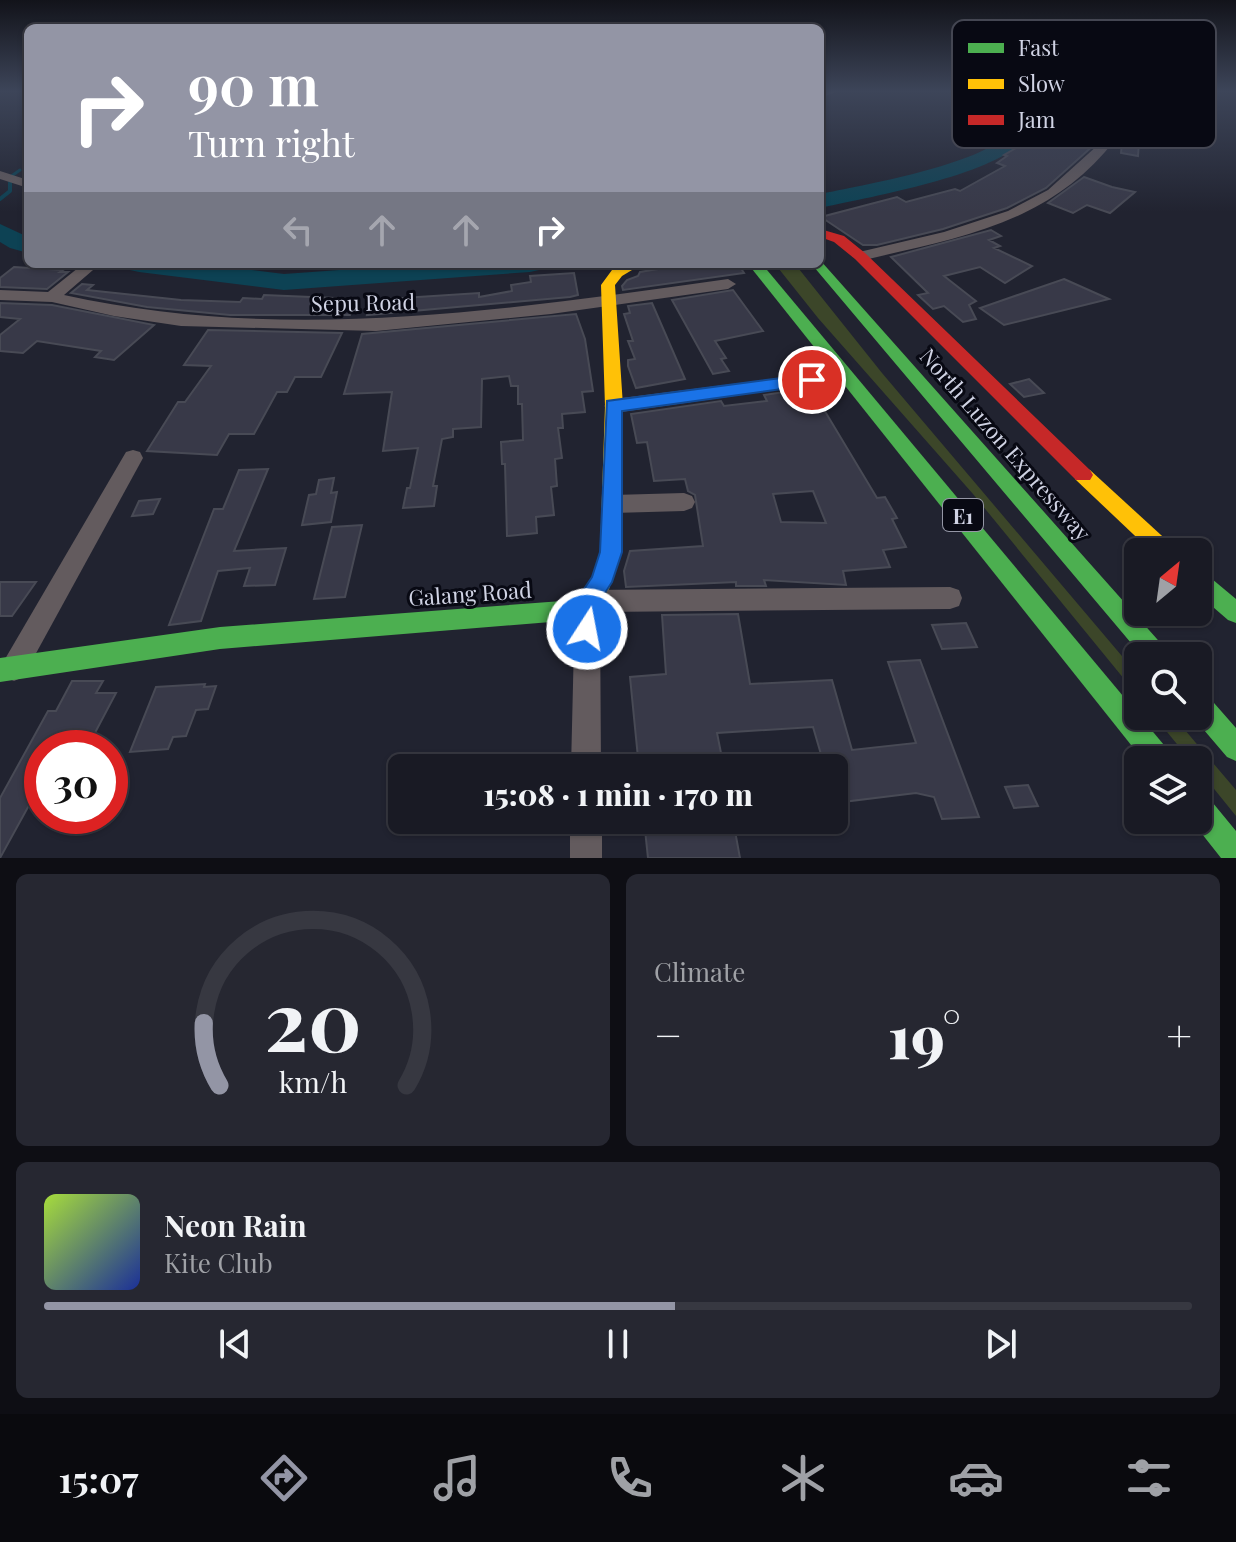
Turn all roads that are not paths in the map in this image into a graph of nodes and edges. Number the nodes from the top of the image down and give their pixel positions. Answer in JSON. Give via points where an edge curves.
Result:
{"nodes":[{"id":1,"x":1102,"y":148,"type":"edge"},
{"id":2,"x":824,"y":234,"type":"edge"},
{"id":3,"x":860,"y":256,"type":"junction"},
{"id":4,"x":87,"y":268,"type":"edge"},
{"id":5,"x":629,"y":268,"type":"edge"},
{"id":6,"x":759,"y":268,"type":"edge"},
{"id":7,"x":822,"y":268,"type":"edge"},
{"id":8,"x":728,"y":284,"type":"dead end"},
{"id":9,"x":0,"y":295,"type":"edge"},
{"id":10,"x":52,"y":297,"type":"junction"},
{"id":11,"x":608,"y":301,"type":"junction"},
{"id":12,"x":812,"y":380,"type":"dead end"},
{"id":13,"x":614,"y":406,"type":"junction"},
{"id":14,"x":133,"y":458,"type":"dead end"},
{"id":15,"x":684,"y":502,"type":"dead end"},
{"id":16,"x":613,"y":504,"type":"junction"},
{"id":17,"x":1150,"y":538,"type":"edge"},
{"id":18,"x":1212,"y":593,"type":"edge"},
{"id":19,"x":950,"y":598,"type":"dead end"},
{"id":20,"x":587,"y":601,"type":"junction"},
{"id":21,"x":1236,"y":613,"type":"edge"},
{"id":22,"x":1145,"y":642,"type":"edge"},
{"id":23,"x":7,"y":669,"type":"edge"},
{"id":24,"x":1212,"y":720,"type":"edge"},
{"id":25,"x":1149,"y":746,"type":"edge"},
{"id":26,"x":1236,"y":748,"type":"edge"},
{"id":27,"x":586,"y":754,"type":"edge"},
{"id":28,"x":1212,"y":824,"type":"edge"},
{"id":29,"x":586,"y":834,"type":"edge"},
{"id":30,"x":1236,"y":854,"type":"edge"},
{"id":31,"x":586,"y":858,"type":"edge"}],
"edges":[{"from":1,"to":3,"type":"street","via":[[1043,199],[1015,213]]},
{"from":2,"to":3,"type":"main road"},
{"from":3,"to":17,"type":"main road"},
{"from":4,"to":10,"type":"street"},
{"from":5,"to":11,"type":"main road","via":[[608,285]]},
{"from":6,"to":25,"type":"main road","number":"E1"},
{"from":7,"to":22,"type":"main road","name":"North Luzon Expressway","number":"E1"},
{"from":8,"to":11,"type":"street","name":"Sepu Road"},
{"from":9,"to":10,"type":"street","name":"Sepu Road"},
{"from":10,"to":11,"type":"street","name":"Sepu Road","via":[[181,321],[361,326]]},
{"from":11,"to":13,"type":"main road"},
{"from":12,"to":13,"type":"street"},
{"from":13,"to":16,"type":"main road"},
{"from":14,"to":23,"type":"street"},
{"from":15,"to":16,"type":"street"},
{"from":16,"to":20,"type":"main road","via":[[611,552],[601,582]]},
{"from":18,"to":21,"type":"main road"},
{"from":19,"to":20,"type":"street"},
{"from":20,"to":23,"type":"main road","name":"Galang Road","via":[[563,611],[220,638]]},
{"from":20,"to":27,"type":"street"},
{"from":24,"to":26,"type":"main road"},
{"from":28,"to":30,"type":"main road"},
{"from":29,"to":31,"type":"street"}]}
